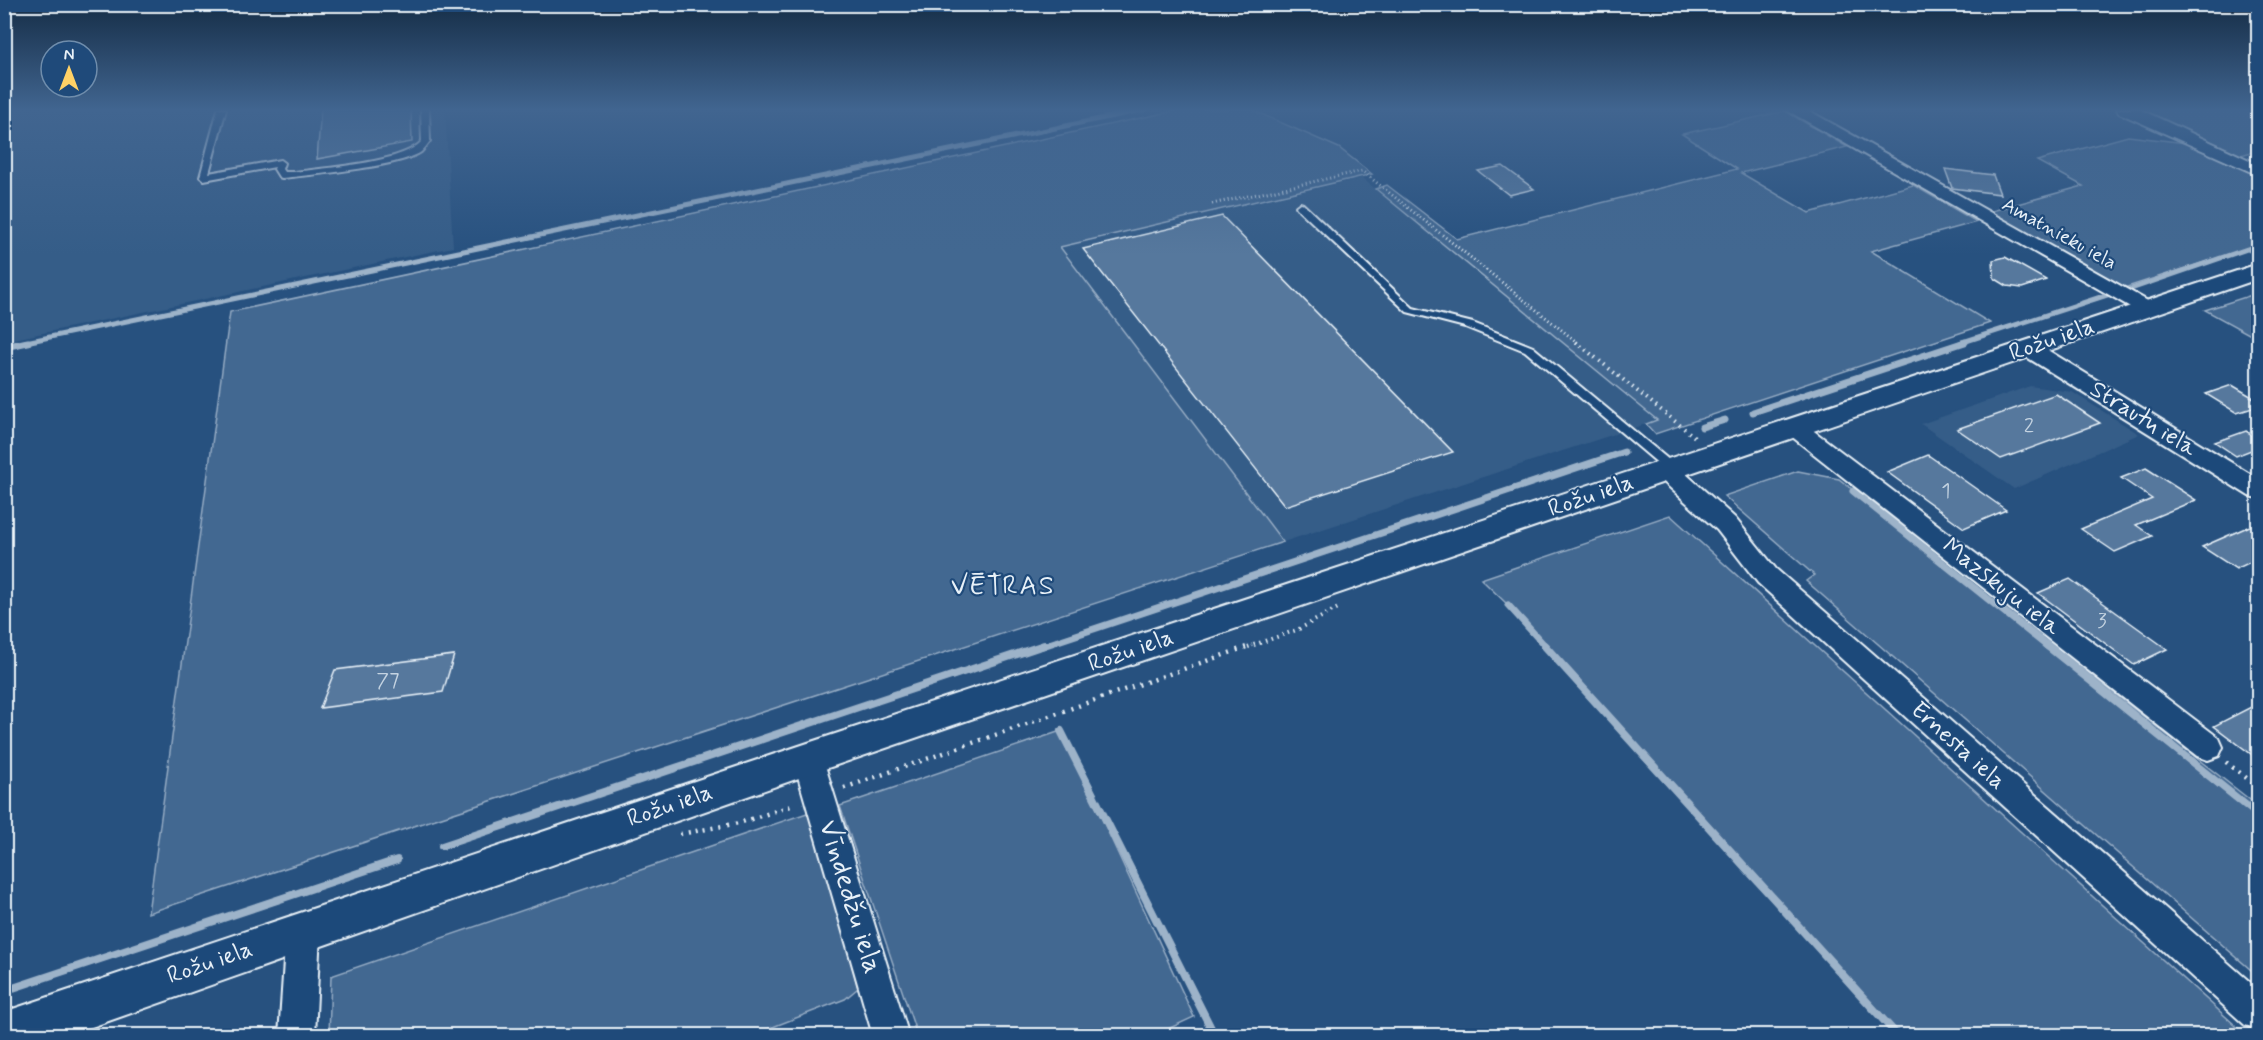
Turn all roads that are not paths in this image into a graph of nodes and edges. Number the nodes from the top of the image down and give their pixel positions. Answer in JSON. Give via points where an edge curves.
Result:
{"nodes":[{"id":1,"x":209,"y":158,"type":"edge"},
{"id":2,"x":393,"y":158,"type":"edge"},
{"id":3,"x":1879,"y":158,"type":"edge"},
{"id":4,"x":2232,"y":158,"type":"edge"},
{"id":5,"x":2259,"y":170,"type":"edge"},
{"id":6,"x":1300,"y":206,"type":"dead end"},
{"id":7,"x":2259,"y":271,"type":"edge"},
{"id":8,"x":2146,"y":308,"type":"junction"},
{"id":9,"x":2028,"y":348,"type":"junction"},
{"id":10,"x":1794,"y":427,"type":"junction"},
{"id":11,"x":1669,"y":469,"type":"junction"},
{"id":12,"x":2259,"y":490,"type":"edge"},
{"id":13,"x":2208,"y":747,"type":"road end"},
{"id":14,"x":808,"y":759,"type":"junction"},
{"id":15,"x":303,"y":931,"type":"junction"},
{"id":16,"x":2259,"y":1012,"type":"edge"},
{"id":17,"x":4,"y":1035,"type":"edge"},
{"id":18,"x":297,"y":1035,"type":"edge"},
{"id":19,"x":891,"y":1035,"type":"edge"}],
"edges":[{"from":1,"to":2,"type":"lane","via":[[204,177],[280,163],[282,175],[302,174]]},
{"from":3,"to":8,"type":"street","name":"Amatnieku iela"},
{"from":4,"to":5,"type":"street"},
{"from":6,"to":11,"type":"lane","via":[[1410,310],[1469,325],[1529,349]]},
{"from":7,"to":8,"type":"street","name":"Rožu iela"},
{"from":8,"to":9,"type":"street","name":"Rožu iela"},
{"from":9,"to":10,"type":"street","name":"Rožu iela"},
{"from":9,"to":12,"type":"street","name":"Strautu iela"},
{"from":10,"to":11,"type":"street","name":"Rožu iela"},
{"from":10,"to":13,"type":"street","name":"Mazskuju iela"},
{"from":11,"to":14,"type":"street","name":"Rožu iela"},
{"from":11,"to":16,"type":"street","name":"Ernesta iela","via":[[1726,524],[1767,576]]},
{"from":14,"to":15,"type":"street","name":"Rožu iela"},
{"from":14,"to":19,"type":"street","name":"Vīndedžu iela"},
{"from":15,"to":17,"type":"street","name":"Rožu iela"},
{"from":15,"to":18,"type":"street"}]}
